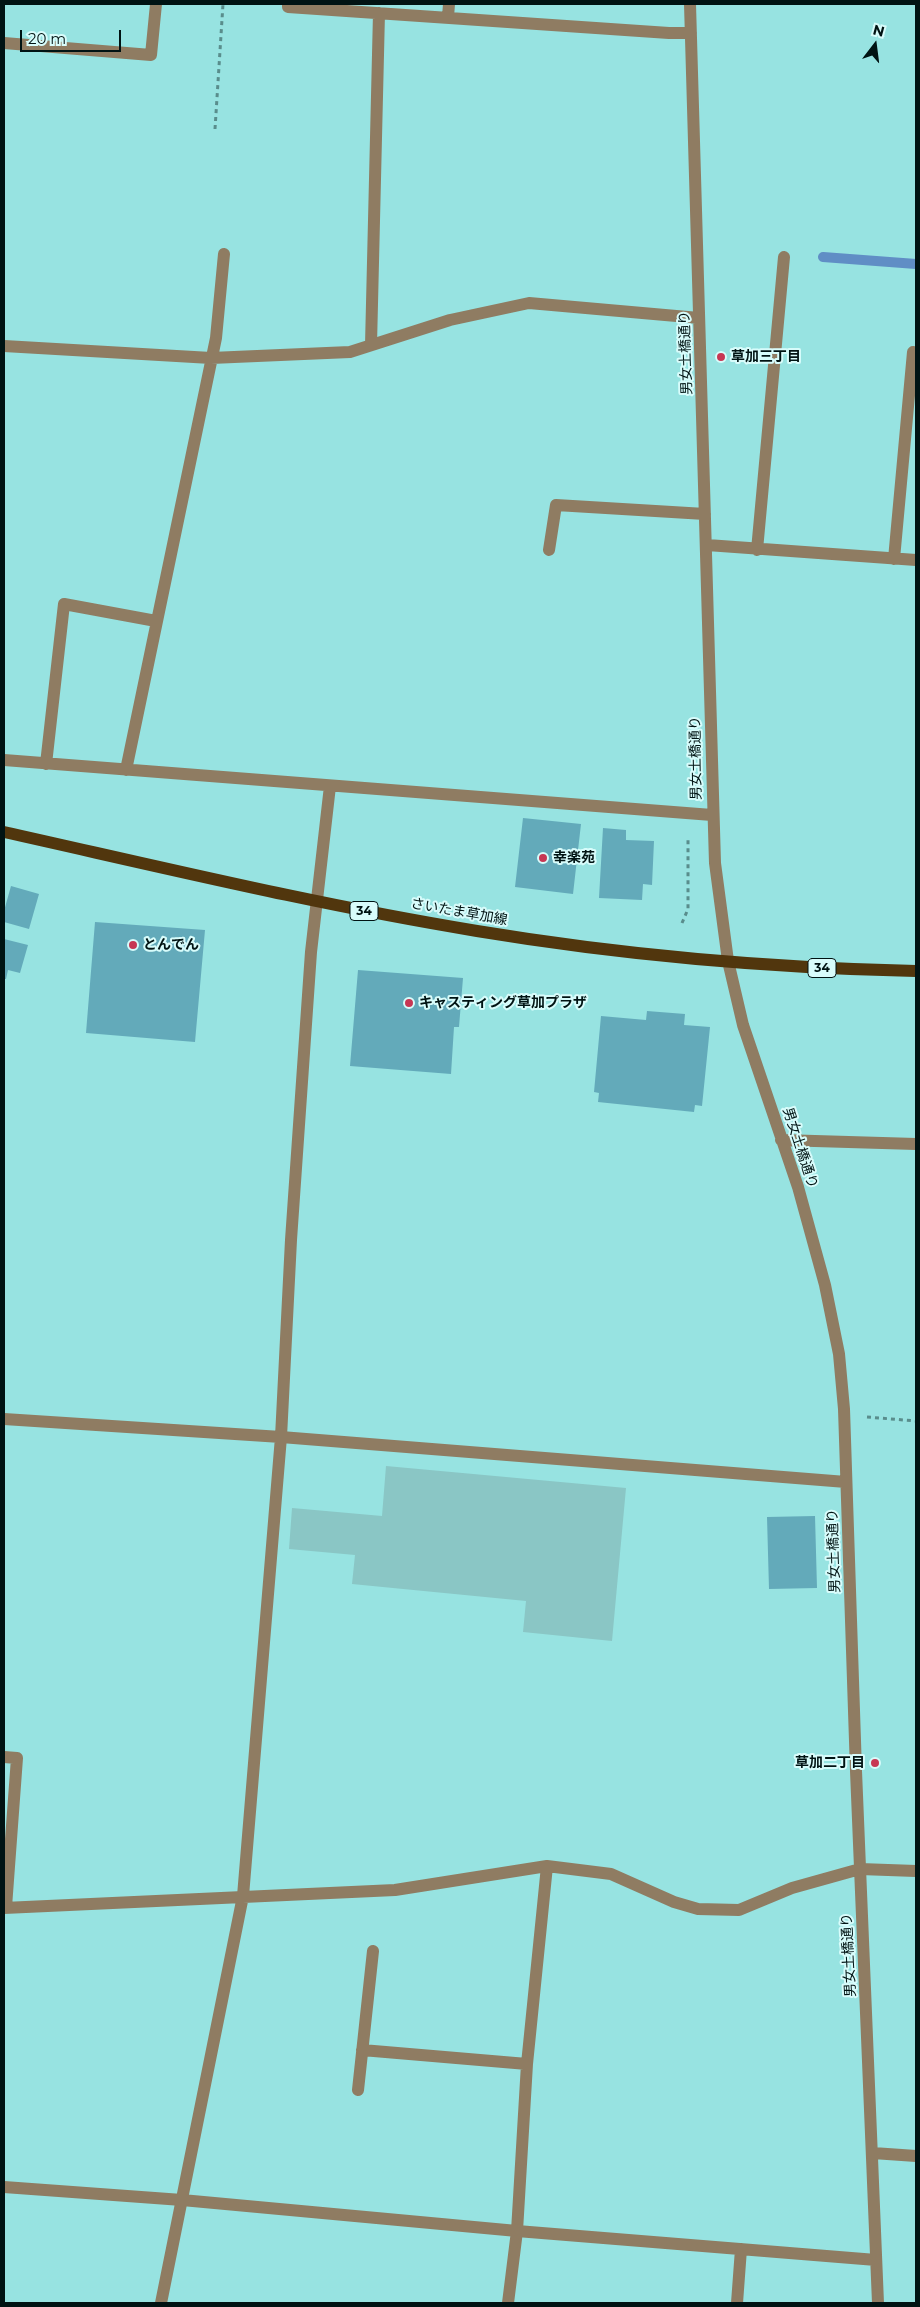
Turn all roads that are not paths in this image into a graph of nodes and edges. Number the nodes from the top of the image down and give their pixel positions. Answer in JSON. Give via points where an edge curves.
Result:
{"nodes":[{"id":1,"x":156,"y":4,"type":"edge"},
{"id":2,"x":288,"y":4,"type":"edge"},
{"id":3,"x":449,"y":4,"type":"edge"},
{"id":4,"x":690,"y":4,"type":"edge"},
{"id":5,"x":379,"y":13,"type":"junction"},
{"id":6,"x":448,"y":18,"type":"junction"},
{"id":7,"x":691,"y":32,"type":"junction"},
{"id":8,"x":4,"y":44,"type":"edge"},
{"id":9,"x":224,"y":254,"type":"dead end"},
{"id":10,"x":784,"y":257,"type":"dead end"},
{"id":11,"x":700,"y":318,"type":"junction"},
{"id":12,"x":371,"y":345,"type":"junction"},
{"id":13,"x":4,"y":346,"type":"edge"},
{"id":14,"x":916,"y":353,"type":"edge"},
{"id":15,"x":211,"y":358,"type":"junction"},
{"id":16,"x":705,"y":514,"type":"junction"},
{"id":17,"x":707,"y":545,"type":"junction"},
{"id":18,"x":549,"y":550,"type":"dead end"},
{"id":19,"x":756,"y":550,"type":"junction"},
{"id":20,"x":894,"y":559,"type":"junction"},
{"id":21,"x":916,"y":560,"type":"edge"},
{"id":22,"x":156,"y":621,"type":"junction"},
{"id":23,"x":4,"y":760,"type":"edge"},
{"id":24,"x":46,"y":764,"type":"junction"},
{"id":25,"x":126,"y":770,"type":"junction"},
{"id":26,"x":330,"y":786,"type":"junction"},
{"id":27,"x":712,"y":815,"type":"junction"},
{"id":28,"x":4,"y":832,"type":"edge"},
{"id":29,"x":318,"y":902,"type":"junction"},
{"id":30,"x":728,"y":961,"type":"junction"},
{"id":31,"x":916,"y":971,"type":"edge"},
{"id":32,"x":781,"y":1140,"type":"junction"},
{"id":33,"x":916,"y":1144,"type":"edge"},
{"id":34,"x":4,"y":1419,"type":"edge"},
{"id":35,"x":281,"y":1437,"type":"junction"},
{"id":36,"x":846,"y":1482,"type":"junction"},
{"id":37,"x":4,"y":1757,"type":"edge"},
{"id":38,"x":547,"y":1866,"type":"junction"},
{"id":39,"x":860,"y":1869,"type":"junction"},
{"id":40,"x":916,"y":1871,"type":"edge"},
{"id":41,"x":243,"y":1896,"type":"junction"},
{"id":42,"x":5,"y":1908,"type":"edge"},
{"id":43,"x":373,"y":1952,"type":"dead end"},
{"id":44,"x":362,"y":2050,"type":"junction"},
{"id":45,"x":527,"y":2064,"type":"junction"},
{"id":46,"x":358,"y":2090,"type":"dead end"},
{"id":47,"x":873,"y":2153,"type":"junction"},
{"id":48,"x":916,"y":2156,"type":"edge"},
{"id":49,"x":4,"y":2187,"type":"edge"},
{"id":50,"x":182,"y":2200,"type":"junction"},
{"id":51,"x":516,"y":2231,"type":"junction"},
{"id":52,"x":741,"y":2249,"type":"junction"},
{"id":53,"x":876,"y":2260,"type":"junction"},
{"id":54,"x":161,"y":2303,"type":"edge"},
{"id":55,"x":508,"y":2303,"type":"edge"},
{"id":56,"x":737,"y":2303,"type":"edge"},
{"id":57,"x":878,"y":2303,"type":"edge"}],
"edges":[{"from":1,"to":8,"type":"street","via":[[152,54]]},
{"from":2,"to":5,"type":"street","via":[[288,7]]},
{"from":3,"to":6,"type":"street"},
{"from":4,"to":7,"type":"street","name":"男女土橋通り"},
{"from":5,"to":6,"type":"street"},
{"from":5,"to":12,"type":"street"},
{"from":6,"to":7,"type":"street","via":[[660,33]]},
{"from":7,"to":11,"type":"street","name":"男女土橋通り"},
{"from":9,"to":15,"type":"street"},
{"from":10,"to":19,"type":"street"},
{"from":11,"to":12,"type":"street","via":[[529,303],[450,320]]},
{"from":11,"to":16,"type":"street","name":"男女土橋通り"},
{"from":12,"to":15,"type":"street","via":[[350,352]]},
{"from":13,"to":15,"type":"street"},
{"from":14,"to":20,"type":"street","via":[[913,352]]},
{"from":15,"to":22,"type":"street"},
{"from":16,"to":17,"type":"street","name":"男女土橋通り"},
{"from":16,"to":18,"type":"street","via":[[556,505]]},
{"from":17,"to":19,"type":"street"},
{"from":17,"to":27,"type":"street","name":"男女土橋通り"},
{"from":19,"to":20,"type":"street"},
{"from":20,"to":21,"type":"street"},
{"from":22,"to":24,"type":"street","via":[[64,604]]},
{"from":22,"to":25,"type":"street"},
{"from":23,"to":24,"type":"street"},
{"from":24,"to":25,"type":"street"},
{"from":25,"to":26,"type":"street"},
{"from":26,"to":27,"type":"street"},
{"from":26,"to":29,"type":"street"},
{"from":27,"to":30,"type":"street","name":"男女土橋通り"},
{"from":28,"to":29,"type":"main road","name":"さいたま草加線","number":"34"},
{"from":29,"to":30,"type":"main road","name":"さいたま草加線","number":"34","via":[[478,932],[642,954]]},
{"from":29,"to":35,"type":"street","via":[[311,952],[291,1240]]},
{"from":30,"to":31,"type":"main road","name":"さいたま草加線","number":"34","via":[[846,970]]},
{"from":30,"to":32,"type":"street","name":"男女土橋通り","via":[[744,1025]]},
{"from":32,"to":33,"type":"street"},
{"from":32,"to":36,"type":"street","name":"男女土橋通り","via":[[798,1187],[839,1354]]},
{"from":34,"to":35,"type":"street"},
{"from":35,"to":36,"type":"street"},
{"from":35,"to":41,"type":"street"},
{"from":36,"to":39,"type":"street","name":"男女土橋通り"},
{"from":37,"to":42,"type":"street","via":[[17,1758]]},
{"from":38,"to":39,"type":"street","via":[[611,1874],[698,1909],[739,1910],[792,1888]]},
{"from":38,"to":41,"type":"street","via":[[395,1890]]},
{"from":38,"to":45,"type":"street"},
{"from":39,"to":40,"type":"street"},
{"from":39,"to":47,"type":"street","name":"男女土橋通り"},
{"from":41,"to":42,"type":"street"},
{"from":41,"to":50,"type":"street"},
{"from":43,"to":44,"type":"street"},
{"from":44,"to":45,"type":"street"},
{"from":44,"to":46,"type":"street"},
{"from":45,"to":51,"type":"street"},
{"from":47,"to":48,"type":"street"},
{"from":47,"to":53,"type":"street","name":"男女土橋通り"},
{"from":49,"to":50,"type":"street"},
{"from":50,"to":51,"type":"street"},
{"from":50,"to":54,"type":"street"},
{"from":51,"to":52,"type":"street"},
{"from":51,"to":55,"type":"street"},
{"from":52,"to":53,"type":"street"},
{"from":52,"to":56,"type":"street"},
{"from":53,"to":57,"type":"street","name":"男女土橋通り"}]}
